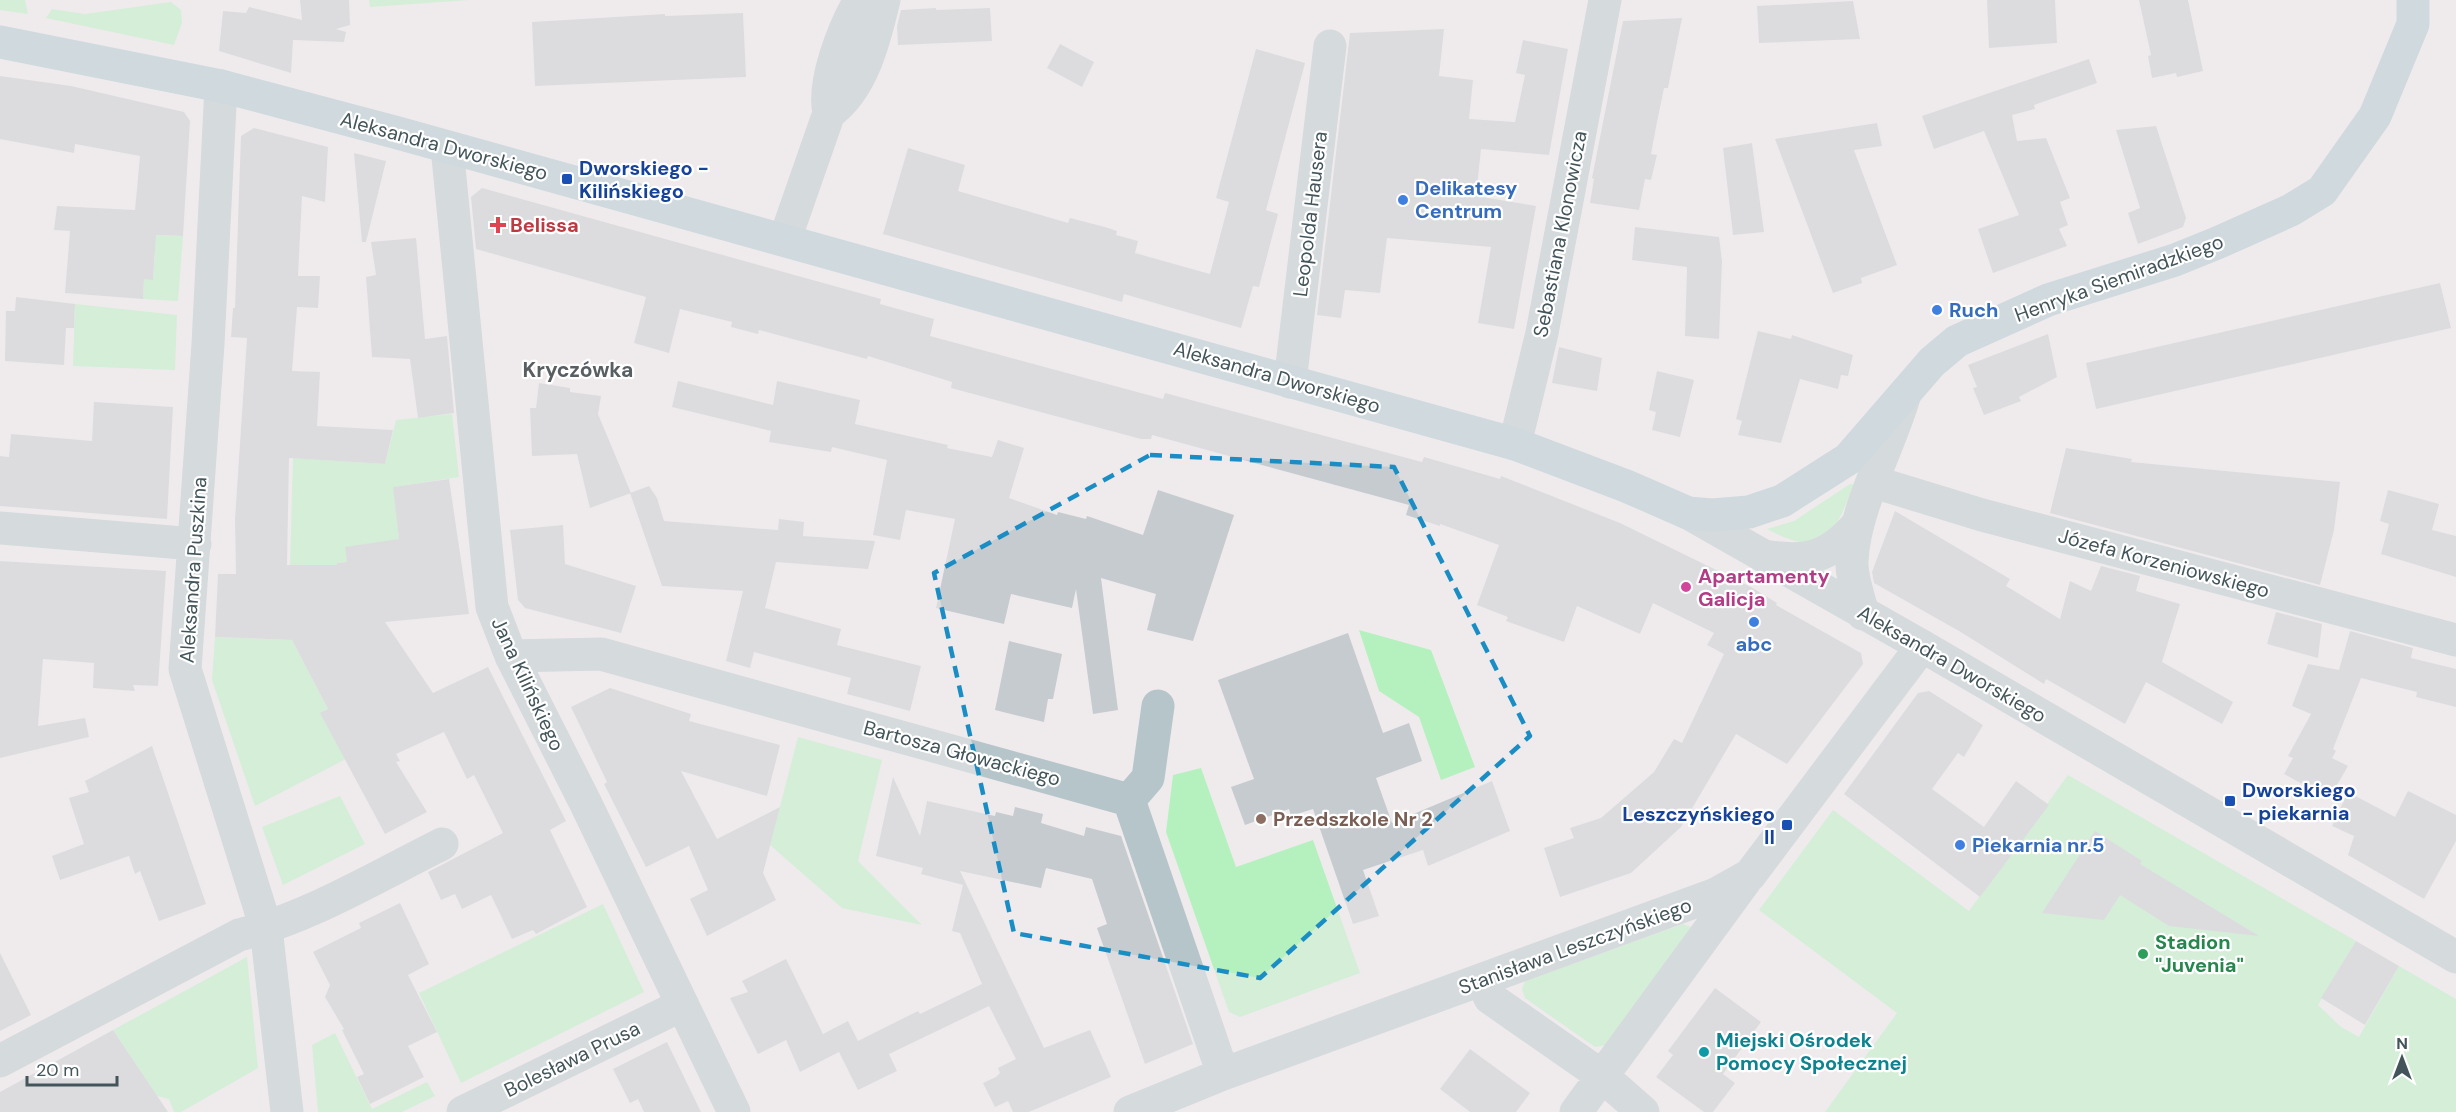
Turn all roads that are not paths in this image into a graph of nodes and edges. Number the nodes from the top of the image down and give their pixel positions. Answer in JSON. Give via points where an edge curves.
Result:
{"nodes":[{"id":1,"x":860,"y":0,"type":"edge"},
{"id":2,"x":884,"y":0,"type":"edge"},
{"id":3,"x":1597,"y":8,"type":"edge"},
{"id":4,"x":2418,"y":8,"type":"edge"},
{"id":5,"x":0,"y":42,"type":"edge"},
{"id":6,"x":1330,"y":46,"type":"dead end"},
{"id":7,"x":221,"y":86,"type":"junction"},
{"id":8,"x":829,"y":113,"type":"junction"},
{"id":9,"x":447,"y":147,"type":"junction"},
{"id":10,"x":785,"y":239,"type":"junction"},
{"id":11,"x":1290,"y":382,"type":"junction"},
{"id":12,"x":1904,"y":397,"type":"junction"},
{"id":13,"x":1515,"y":444,"type":"junction"},
{"id":14,"x":1874,"y":482,"type":"junction"},
{"id":15,"x":1688,"y":513,"type":"junction"},
{"id":16,"x":1857,"y":525,"type":"junction"},
{"id":17,"x":0,"y":528,"type":"edge"},
{"id":18,"x":195,"y":544,"type":"junction"},
{"id":19,"x":1759,"y":555,"type":"junction"},
{"id":20,"x":1863,"y":614,"type":"junction"},
{"id":21,"x":2456,"y":640,"type":"edge"},
{"id":22,"x":1922,"y":645,"type":"junction"},
{"id":23,"x":511,"y":656,"type":"junction"},
{"id":24,"x":1158,"y":706,"type":"dead end"},
{"id":25,"x":1129,"y":800,"type":"junction"},
{"id":26,"x":442,"y":844,"type":"dead end"},
{"id":27,"x":1750,"y":875,"type":"junction"},
{"id":28,"x":266,"y":928,"type":"junction"},
{"id":29,"x":2456,"y":957,"type":"edge"},
{"id":30,"x":1482,"y":980,"type":"junction"},
{"id":31,"x":682,"y":1005,"type":"junction"},
{"id":32,"x":0,"y":1061,"type":"edge"},
{"id":33,"x":1223,"y":1074,"type":"junction"},
{"id":34,"x":1602,"y":1076,"type":"junction"},
{"id":35,"x":287,"y":1112,"type":"edge"},
{"id":36,"x":463,"y":1112,"type":"edge"},
{"id":37,"x":734,"y":1112,"type":"edge"},
{"id":38,"x":1130,"y":1112,"type":"edge"},
{"id":39,"x":1576,"y":1112,"type":"edge"},
{"id":40,"x":1643,"y":1112,"type":"edge"}],
"edges":[{"from":1,"to":8,"type":"street","via":[[832,68],[826,100]]},
{"from":2,"to":8,"type":"street","via":[[858,80]]},
{"from":3,"to":13,"type":"street","name":"Sebastiana Klonowicza","via":[[1542,333]]},
{"from":4,"to":12,"type":"main road","name":"Henryka Siemiradzkiego","via":[[2375,116],[2322,191],[2291,210],[2217,243],[2048,300],[1957,341],[1932,362]]},
{"from":5,"to":7,"type":"main road","name":"Aleksandra Dworskiego"},
{"from":6,"to":11,"type":"street","name":"Leopolda Hausera"},
{"from":7,"to":9,"type":"main road","name":"Aleksandra Dworskiego"},
{"from":7,"to":18,"type":"street","name":"Aleksandra Puszkina"},
{"from":8,"to":10,"type":"street"},
{"from":9,"to":10,"type":"main road","name":"Aleksandra Dworskiego"},
{"from":9,"to":23,"type":"street","name":"Jana Kilińskiego","via":[[492,607]]},
{"from":10,"to":11,"type":"main road","name":"Aleksandra Dworskiego"},
{"from":11,"to":13,"type":"main road","name":"Aleksandra Dworskiego"},
{"from":12,"to":14,"type":"street"},
{"from":12,"to":15,"type":"main road","name":"Henryka Siemiradzkiego","via":[[1848,459],[1782,501],[1749,512]]},
{"from":13,"to":15,"type":"main road","name":"Aleksandra Dworskiego"},
{"from":14,"to":16,"type":"street"},
{"from":14,"to":21,"type":"street","name":"Józefa Korzeniowskiego","via":[[1982,515]]},
{"from":15,"to":19,"type":"street","name":"Aleksandra Dworskiego"},
{"from":16,"to":19,"type":"street","via":[[1839,546],[1824,553],[1802,558]]},
{"from":16,"to":20,"type":"street","via":[[1852,561]]},
{"from":17,"to":18,"type":"street"},
{"from":18,"to":28,"type":"street","name":"Aleksandra Puszkina","via":[[185,669]]},
{"from":19,"to":20,"type":"street","name":"Aleksandra Dworskiego"},
{"from":20,"to":22,"type":"street","name":"Aleksandra Dworskiego"},
{"from":22,"to":27,"type":"street","name":"Stanisława Leszczyńskiego"},
{"from":22,"to":29,"type":"street","name":"Aleksandra Dworskiego"},
{"from":23,"to":25,"type":"street","name":"Bartosza Głowackiego","via":[[602,654]]},
{"from":23,"to":31,"type":"street","name":"Jana Kilińskiego"},
{"from":24,"to":25,"type":"street","via":[[1148,778]]},
{"from":25,"to":33,"type":"street"},
{"from":26,"to":28,"type":"street"},
{"from":27,"to":30,"type":"street","name":"Stanisława Leszczyńskiego","via":[[1716,894]]},
{"from":27,"to":34,"type":"street"},
{"from":28,"to":32,"type":"street","via":[[239,935]]},
{"from":28,"to":35,"type":"street","name":"Aleksandra Puszkina"},
{"from":30,"to":33,"type":"street","name":"Stanisława Leszczyńskiego"},
{"from":30,"to":34,"type":"street","via":[[1490,998]]},
{"from":31,"to":36,"type":"street","name":"Bolesława Prusa"},
{"from":31,"to":37,"type":"street","name":"Jana Kilińskiego"},
{"from":33,"to":38,"type":"street","name":"Stanisława Leszczyńskiego"},
{"from":34,"to":39,"type":"street"},
{"from":34,"to":40,"type":"street"}]}
